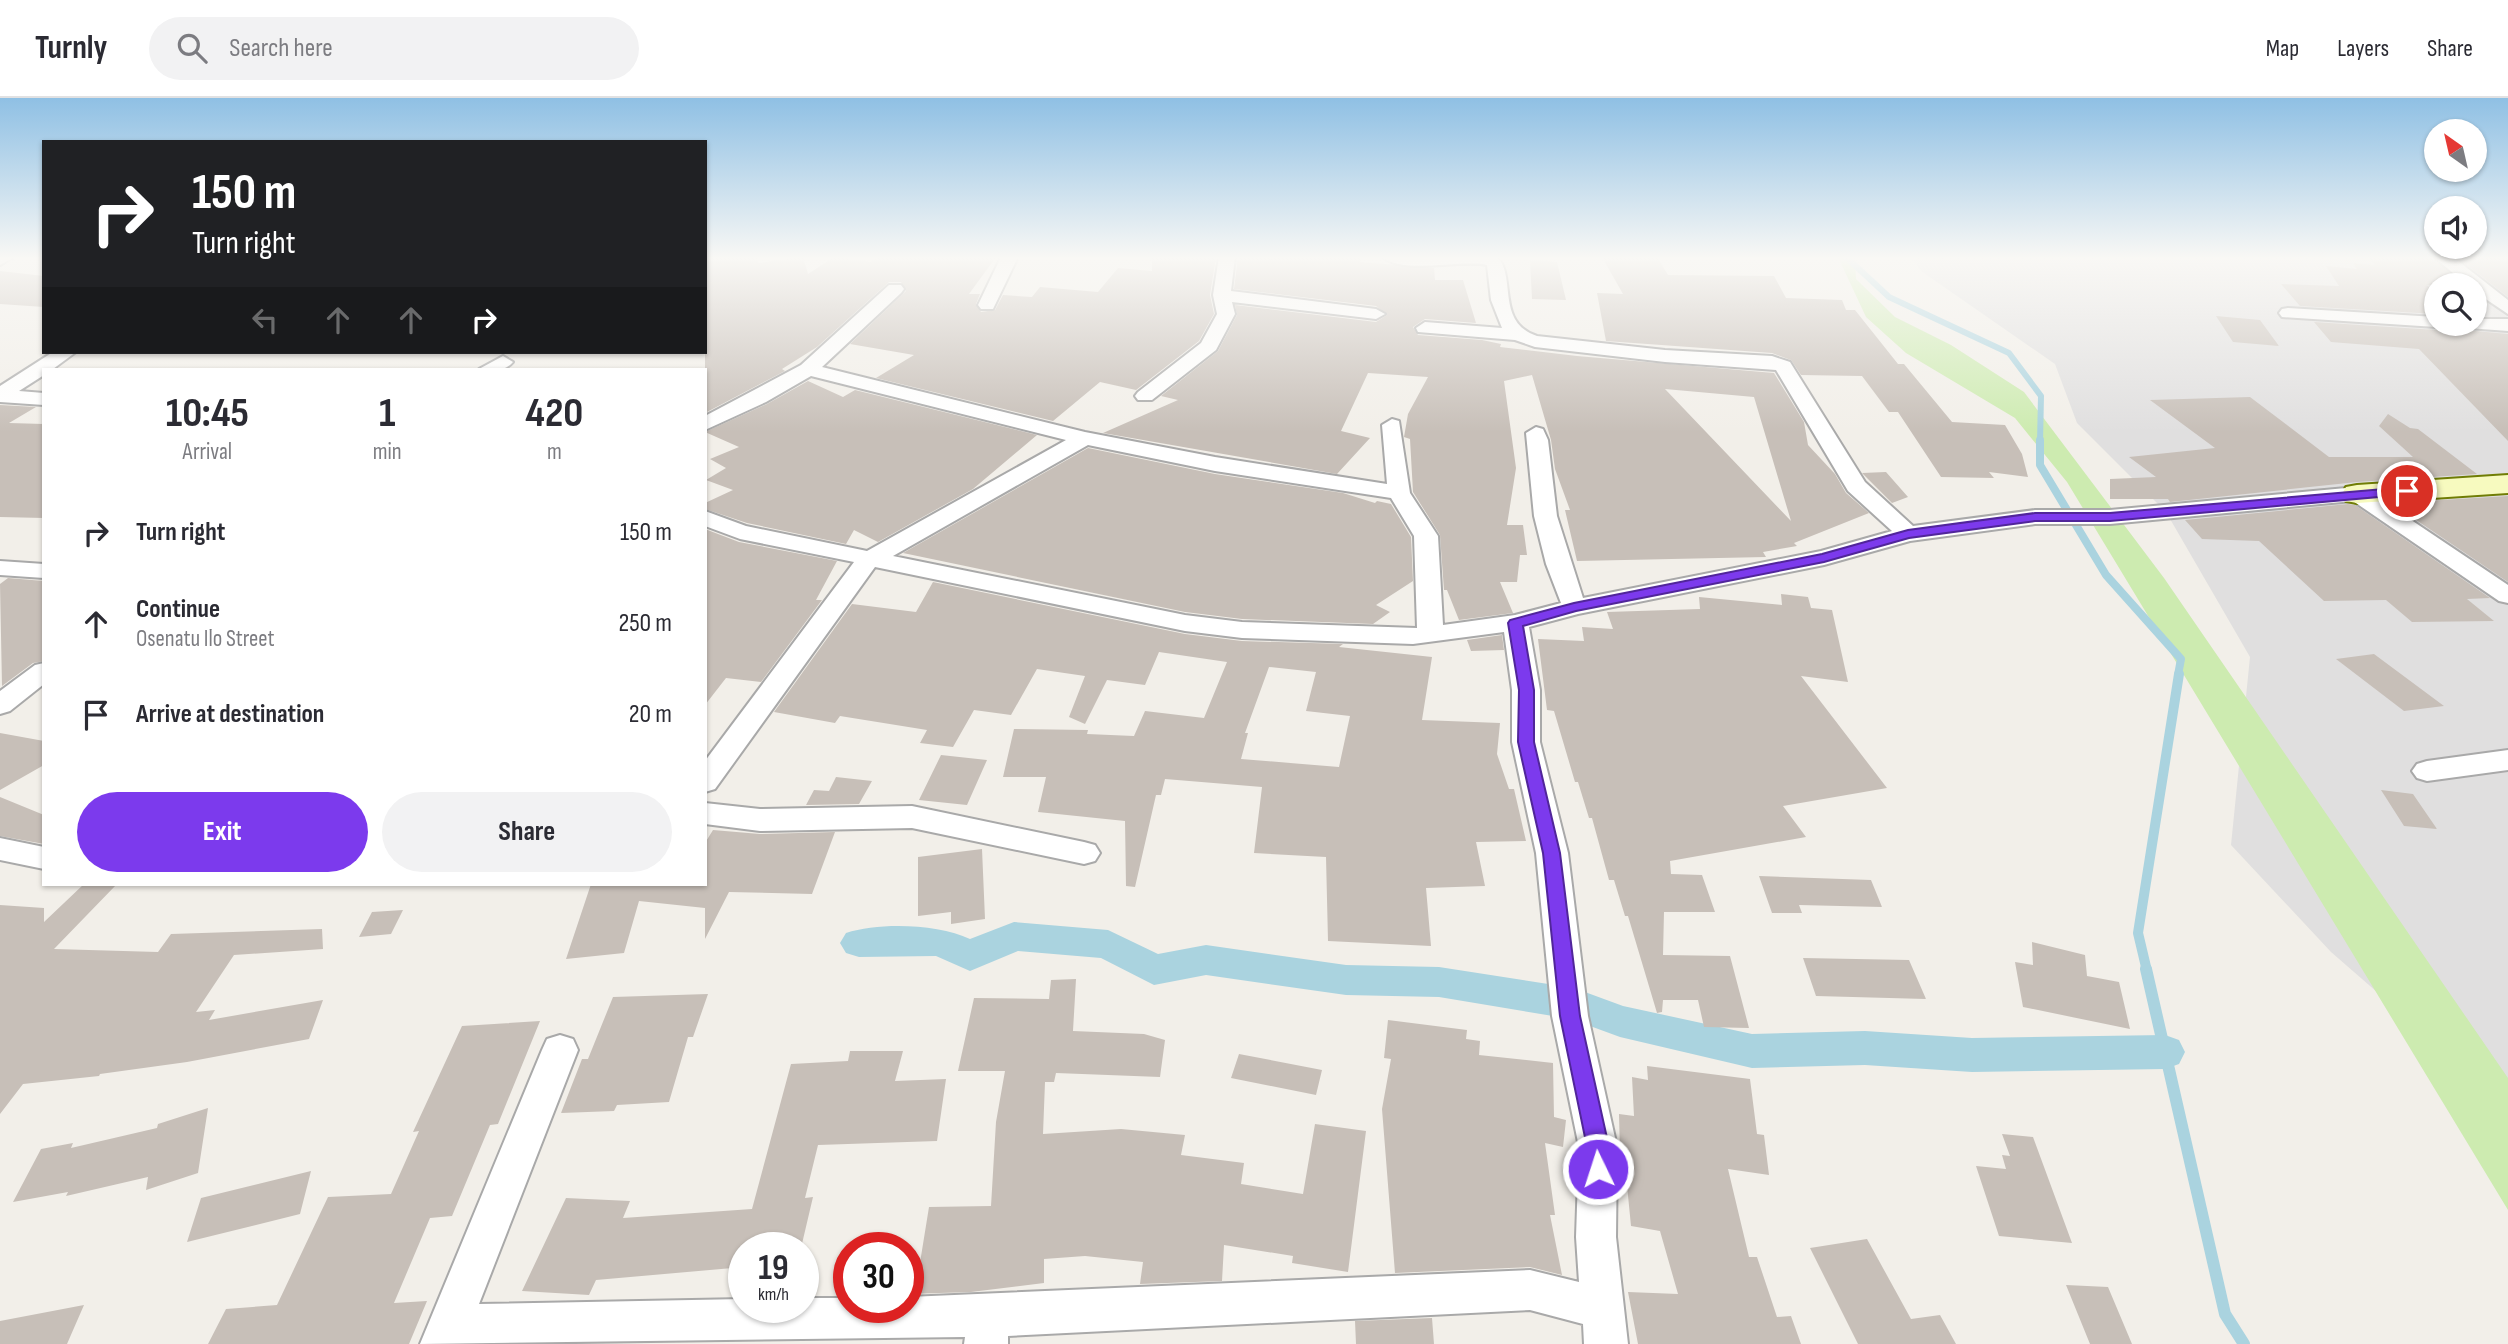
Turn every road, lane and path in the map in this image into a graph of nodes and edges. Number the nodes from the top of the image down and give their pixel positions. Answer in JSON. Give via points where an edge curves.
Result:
{"nodes":[{"id":1,"x":867,"y":315,"type":"edge"},
{"id":2,"x":1225,"y":315,"type":"edge"},
{"id":3,"x":1506,"y":315,"type":"edge"},
{"id":4,"x":2323,"y":315,"type":"edge"},
{"id":5,"x":2424,"y":321,"type":"edge"},
{"id":6,"x":2487,"y":324,"type":"edge"},
{"id":7,"x":2508,"y":325,"type":"edge"},
{"id":8,"x":1425,"y":328,"type":"dead end"},
{"id":9,"x":1516,"y":335,"type":"junction"},
{"id":10,"x":63,"y":354,"type":"edge"},
{"id":11,"x":808,"y":369,"type":"junction"},
{"id":12,"x":0,"y":395,"type":"edge"},
{"id":13,"x":1145,"y":396,"type":"dead end"},
{"id":14,"x":42,"y":399,"type":"edge"},
{"id":15,"x":707,"y":423,"type":"edge"},
{"id":16,"x":1392,"y":425,"type":"dead end"},
{"id":17,"x":1536,"y":433,"type":"dead end"},
{"id":18,"x":1085,"y":438,"type":"junction"},
{"id":19,"x":2508,"y":484,"type":"edge"},
{"id":20,"x":1399,"y":492,"type":"junction"},
{"id":21,"x":2357,"y":494,"type":"junction"},
{"id":22,"x":707,"y":519,"type":"edge"},
{"id":23,"x":1908,"y":534,"type":"junction"},
{"id":24,"x":868,"y":560,"type":"junction"},
{"id":25,"x":0,"y":568,"type":"edge"},
{"id":26,"x":42,"y":571,"type":"edge"},
{"id":27,"x":2508,"y":596,"type":"edge"},
{"id":28,"x":1574,"y":607,"type":"junction"},
{"id":29,"x":1516,"y":623,"type":"junction"},
{"id":30,"x":1430,"y":632,"type":"junction"},
{"id":31,"x":42,"y":673,"type":"edge"},
{"id":32,"x":0,"y":705,"type":"edge"},
{"id":33,"x":2508,"y":760,"type":"edge"},
{"id":34,"x":2427,"y":771,"type":"dead end"},
{"id":35,"x":707,"y":779,"type":"edge"},
{"id":36,"x":707,"y":813,"type":"edge"},
{"id":37,"x":0,"y":849,"type":"edge"},
{"id":38,"x":1084,"y":853,"type":"dead end"},
{"id":39,"x":42,"y":858,"type":"edge"},
{"id":40,"x":560,"y":1050,"type":"dead end"},
{"id":41,"x":1606,"y":1326,"type":"edge"},
{"id":42,"x":988,"y":1330,"type":"edge"},
{"id":43,"x":446,"y":1334,"type":"edge"}],
"edges":[{"from":1,"to":11,"type":"street"},
{"from":2,"to":13,"type":"street","via":[[1209,346]]},
{"from":3,"to":9,"type":"street"},
{"from":4,"to":5,"type":"street"},
{"from":6,"to":7,"type":"street"},
{"from":8,"to":9,"type":"street"},
{"from":9,"to":23,"type":"street","via":[[1569,346],[1783,366],[1856,486]]},
{"from":10,"to":12,"type":"street"},
{"from":11,"to":15,"type":"street"},
{"from":11,"to":18,"type":"street"},
{"from":12,"to":14,"type":"street"},
{"from":16,"to":20,"type":"street"},
{"from":17,"to":28,"type":"street","via":[[1541,489]]},
{"from":18,"to":20,"type":"street","via":[[1215,464]]},
{"from":18,"to":24,"type":"street"},
{"from":19,"to":21,"type":"street"},
{"from":20,"to":30,"type":"street","via":[[1426,536]]},
{"from":21,"to":23,"type":"street","via":[[2110,517],[2035,517]]},
{"from":21,"to":27,"type":"street"},
{"from":22,"to":24,"type":"street","via":[[740,532]]},
{"from":23,"to":28,"type":"street","via":[[1824,558]]},
{"from":24,"to":30,"type":"street","via":[[1185,624],[1307,634],[1413,636]]},
{"from":24,"to":35,"type":"street"},
{"from":25,"to":26,"type":"street"},
{"from":28,"to":29,"type":"street"},
{"from":29,"to":30,"type":"street"},
{"from":29,"to":41,"type":"street","via":[[1527,690],[1526,742],[1552,853],[1570,1016],[1598,1147],[1596,1237]]},
{"from":31,"to":32,"type":"street"},
{"from":33,"to":34,"type":"street"},
{"from":36,"to":38,"type":"street","via":[[760,820],[912,817]]},
{"from":37,"to":39,"type":"street"},
{"from":40,"to":43,"type":"street"},
{"from":41,"to":42,"type":"street","via":[[1530,1290]]},
{"from":42,"to":43,"type":"street"}]}
